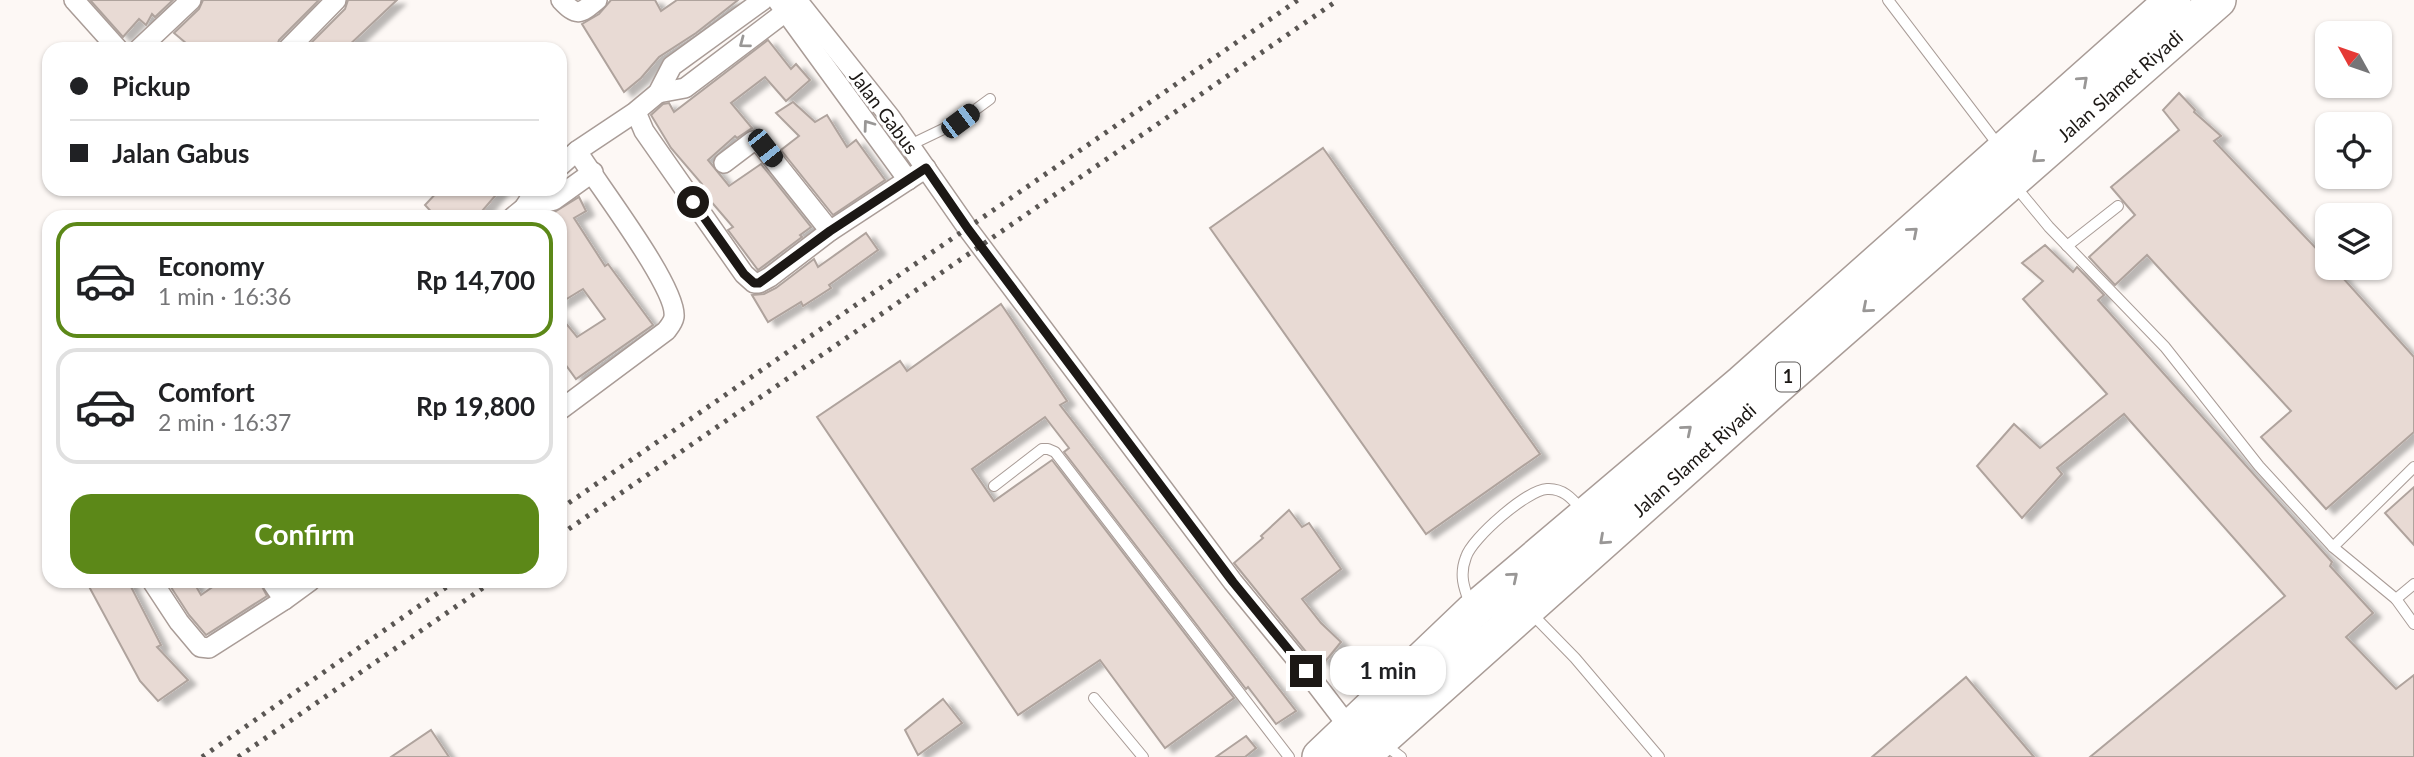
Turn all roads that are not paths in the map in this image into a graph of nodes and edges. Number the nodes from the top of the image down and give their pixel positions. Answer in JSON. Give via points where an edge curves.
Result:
{"nodes":[{"id":1,"x":74,"y":0,"type":"edge"},
{"id":2,"x":191,"y":0,"type":"edge"},
{"id":3,"x":336,"y":0,"type":"edge"},
{"id":4,"x":561,"y":0,"type":"edge"},
{"id":5,"x":597,"y":0,"type":"edge"},
{"id":6,"x":764,"y":0,"type":"edge"},
{"id":7,"x":1888,"y":0,"type":"edge"},
{"id":8,"x":2173,"y":0,"type":"edge"},
{"id":9,"x":2218,"y":0,"type":"edge"},
{"id":10,"x":789,"y":3,"type":"edge"},
{"id":11,"x":112,"y":42,"type":"edge"},
{"id":12,"x":146,"y":42,"type":"edge"},
{"id":13,"x":295,"y":42,"type":"edge"},
{"id":14,"x":658,"y":93,"type":"junction"},
{"id":15,"x":990,"y":99,"type":"dead end"},
{"id":16,"x":635,"y":112,"type":"junction"},
{"id":17,"x":910,"y":145,"type":"junction"},
{"id":18,"x":578,"y":151,"type":"junction"},
{"id":19,"x":567,"y":160,"type":"edge"},
{"id":20,"x":723,"y":163,"type":"dead end"},
{"id":21,"x":2007,"y":166,"type":"junction"},
{"id":22,"x":926,"y":168,"type":"junction"},
{"id":23,"x":593,"y":172,"type":"junction"},
{"id":24,"x":908,"y":180,"type":"junction"},
{"id":25,"x":567,"y":191,"type":"edge"},
{"id":26,"x":560,"y":196,"type":"edge"},
{"id":27,"x":2118,"y":206,"type":"dead end"},
{"id":28,"x":527,"y":210,"type":"edge"},
{"id":29,"x":830,"y":231,"type":"junction"},
{"id":30,"x":2067,"y":246,"type":"junction"},
{"id":31,"x":567,"y":405,"type":"edge"},
{"id":32,"x":2414,"y":467,"type":"edge"},
{"id":33,"x":994,"y":486,"type":"dead end"},
{"id":34,"x":1587,"y":515,"type":"junction"},
{"id":35,"x":2333,"y":547,"type":"junction"},
{"id":36,"x":2414,"y":584,"type":"edge"},
{"id":37,"x":157,"y":588,"type":"edge"},
{"id":38,"x":276,"y":588,"type":"edge"},
{"id":39,"x":300,"y":588,"type":"edge"},
{"id":40,"x":2396,"y":599,"type":"junction"},
{"id":41,"x":284,"y":600,"type":"junction"},
{"id":42,"x":1527,"y":609,"type":"junction"},
{"id":43,"x":1473,"y":611,"type":"junction"},
{"id":44,"x":2414,"y":624,"type":"edge"},
{"id":45,"x":1094,"y":698,"type":"dead end"},
{"id":46,"x":1372,"y":747,"type":"edge"},
{"id":47,"x":1143,"y":757,"type":"edge"},
{"id":48,"x":1289,"y":757,"type":"edge"},
{"id":49,"x":1320,"y":757,"type":"edge"},
{"id":50,"x":1659,"y":757,"type":"edge"}],
"edges":[{"from":1,"to":11,"type":"street"},
{"from":2,"to":12,"type":"street"},
{"from":3,"to":13,"type":"street"},
{"from":4,"to":5,"type":"street","via":[[577,12]]},
{"from":6,"to":14,"type":"street","via":[[671,66]]},
{"from":7,"to":21,"type":"lane"},
{"from":21,"to":8,"type":"highway","name":"Jalan Slamet Riyadi","number":"1","one_way":true},
{"from":9,"to":21,"type":"highway","name":"Jalan Slamet Riyadi","number":"1","one_way":true},
{"from":10,"to":14,"type":"street","one_way":true,"via":[[685,88]]},
{"from":10,"to":17,"type":"street","name":"Jalan Gabus"},
{"from":24,"to":10,"type":"street","one_way":true},
{"from":14,"to":16,"type":"street"},
{"from":15,"to":17,"type":"lane","via":[[960,121]]},
{"from":16,"to":18,"type":"street"},
{"from":16,"to":29,"type":"street","via":[[754,283]]},
{"from":17,"to":22,"type":"street","name":"Jalan Gabus"},
{"from":18,"to":19,"type":"street"},
{"from":18,"to":23,"type":"street"},
{"from":20,"to":29,"type":"street","via":[[753,141],[760,143]]},
{"from":21,"to":30,"type":"lane"},
{"from":34,"to":21,"type":"highway","name":"Jalan Slamet Riyadi","number":"1","one_way":true},
{"from":21,"to":42,"type":"highway","name":"Jalan Slamet Riyadi","number":"1","one_way":true},
{"from":22,"to":24,"type":"street"},
{"from":22,"to":46,"type":"street","name":"Jalan Gabus","via":[[1233,582]]},
{"from":23,"to":25,"type":"street"},
{"from":23,"to":31,"type":"street","via":[[646,252],[674,317],[666,331]]},
{"from":24,"to":29,"type":"street"},
{"from":26,"to":28,"type":"street"},
{"from":27,"to":30,"type":"lane"},
{"from":30,"to":35,"type":"lane","via":[[2165,346],[2259,466]]},
{"from":32,"to":35,"type":"lane"},
{"from":33,"to":48,"type":"lane","via":[[1042,449],[1055,452]]},
{"from":43,"to":34,"type":"highway","name":"Jalan Slamet Riyadi","number":"1","one_way":true},
{"from":34,"to":43,"type":"lane","via":[[1568,495],[1550,489],[1536,491],[1485,531],[1470,547],[1463,569],[1462,580]]},
{"from":35,"to":40,"type":"lane"},
{"from":36,"to":40,"type":"lane"},
{"from":37,"to":41,"type":"street","via":[[179,622],[204,648]]},
{"from":38,"to":41,"type":"street"},
{"from":39,"to":41,"type":"street"},
{"from":40,"to":44,"type":"lane"},
{"from":42,"to":46,"type":"highway","name":"Jalan Slamet Riyadi","number":"1"},
{"from":42,"to":50,"type":"lane"},
{"from":43,"to":46,"type":"highway","name":"Jalan Slamet Riyadi","number":"1"},
{"from":45,"to":47,"type":"lane"},
{"from":46,"to":49,"type":"highway","name":"Jalan Slamet Riyadi","number":"1"}]}
